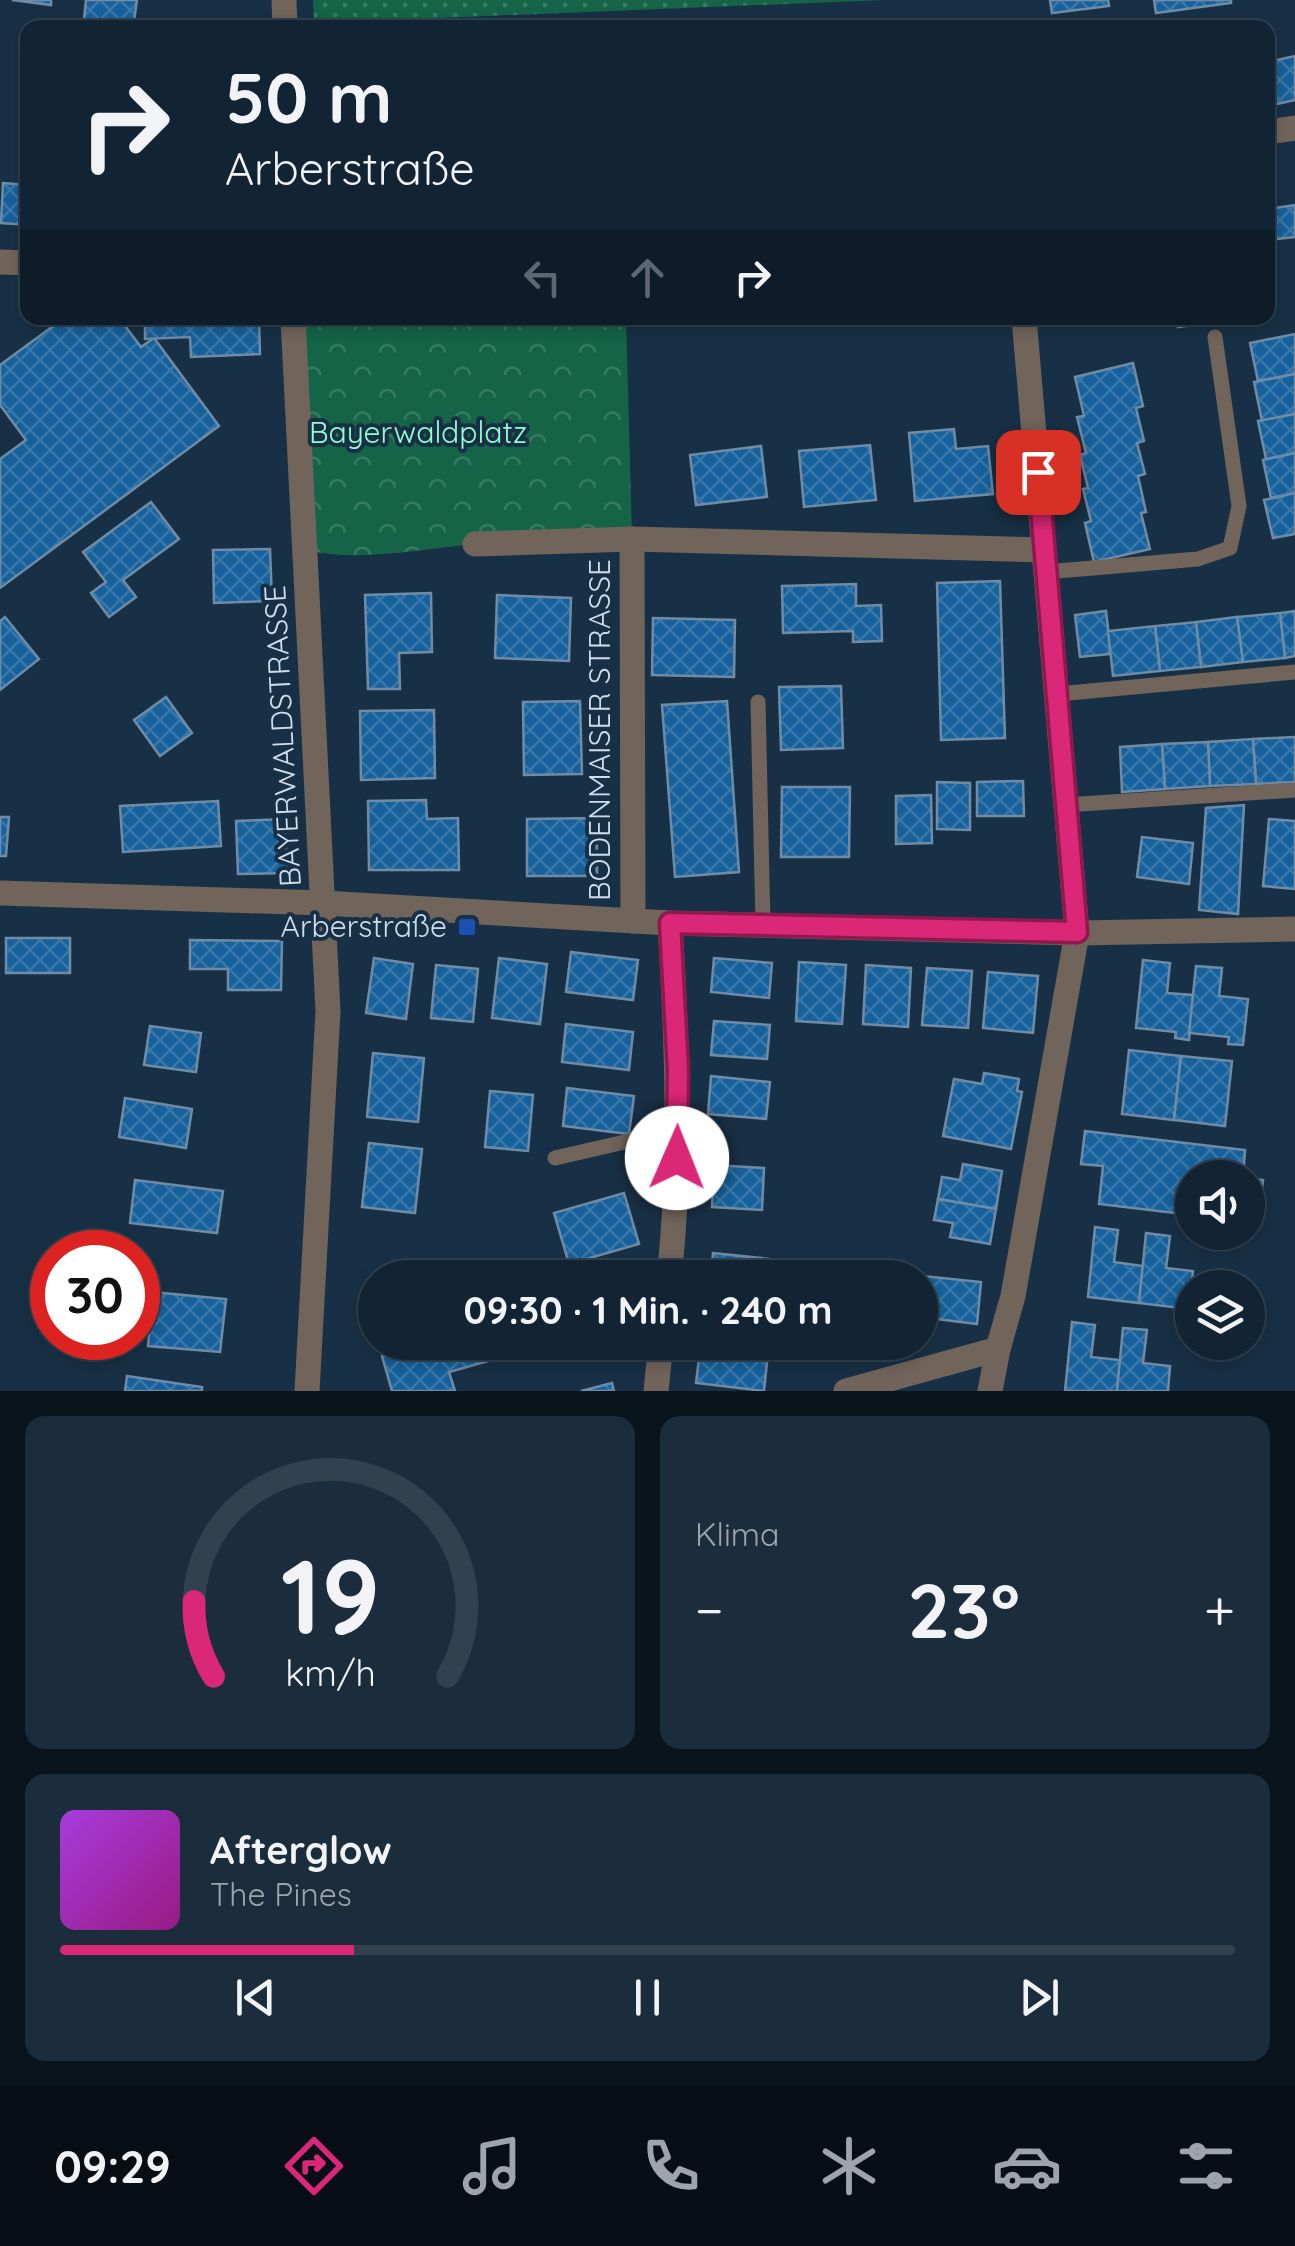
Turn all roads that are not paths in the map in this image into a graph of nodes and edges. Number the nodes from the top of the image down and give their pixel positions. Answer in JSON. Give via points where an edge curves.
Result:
{"nodes":[{"id":1,"x":293,"y":325,"type":"edge"},
{"id":2,"x":1025,"y":325,"type":"edge"},
{"id":3,"x":1215,"y":338,"type":"dead end"},
{"id":4,"x":632,"y":538,"type":"junction"},
{"id":5,"x":475,"y":544,"type":"dead end"},
{"id":6,"x":1045,"y":561,"type":"junction"},
{"id":7,"x":1295,"y":672,"type":"edge"},
{"id":8,"x":1058,"y":694,"type":"junction"},
{"id":9,"x":758,"y":702,"type":"dead end"},
{"id":10,"x":1295,"y":790,"type":"edge"},
{"id":11,"x":1065,"y":805,"type":"junction"},
{"id":12,"x":0,"y":892,"type":"edge"},
{"id":13,"x":323,"y":903,"type":"junction"},
{"id":14,"x":633,"y":921,"type":"junction"},
{"id":15,"x":670,"y":923,"type":"junction"},
{"id":16,"x":763,"y":925,"type":"junction"},
{"id":17,"x":1295,"y":929,"type":"edge"},
{"id":18,"x":1077,"y":932,"type":"junction"},
{"id":19,"x":677,"y":1130,"type":"junction"},
{"id":20,"x":555,"y":1158,"type":"dead end"},
{"id":21,"x":671,"y":1260,"type":"edge"},
{"id":22,"x":998,"y":1349,"type":"junction"},
{"id":23,"x":660,"y":1360,"type":"edge"},
{"id":24,"x":307,"y":1391,"type":"edge"},
{"id":25,"x":656,"y":1391,"type":"edge"},
{"id":26,"x":846,"y":1391,"type":"edge"},
{"id":27,"x":990,"y":1391,"type":"edge"}],
"edges":[{"from":1,"to":13,"type":"street","name":"BAYERWALDSTRASSE"},
{"from":2,"to":6,"type":"street"},
{"from":3,"to":6,"type":"lane","via":[[1238,506],[1230,548],[1198,559]]},
{"from":4,"to":5,"type":"street","name":"BODENMAISER STRASSE"},
{"from":4,"to":6,"type":"street","name":"BODENMAISER STRASSE"},
{"from":4,"to":14,"type":"street","name":"BODENMAISER STRASSE"},
{"from":6,"to":8,"type":"street"},
{"from":7,"to":8,"type":"lane"},
{"from":8,"to":11,"type":"street"},
{"from":9,"to":16,"type":"lane"},
{"from":10,"to":11,"type":"lane"},
{"from":11,"to":18,"type":"street"},
{"from":12,"to":13,"type":"street"},
{"from":13,"to":14,"type":"street"},
{"from":13,"to":24,"type":"street","name":"BAYERWALDSTRASSE","via":[[328,1012]]},
{"from":14,"to":15,"type":"street"},
{"from":15,"to":16,"type":"street"},
{"from":15,"to":19,"type":"street"},
{"from":16,"to":18,"type":"street"},
{"from":17,"to":18,"type":"street"},
{"from":18,"to":22,"type":"street"},
{"from":19,"to":20,"type":"lane"},
{"from":19,"to":21,"type":"street"},
{"from":22,"to":26,"type":"street"},
{"from":22,"to":27,"type":"street"},
{"from":23,"to":25,"type":"street"}]}
